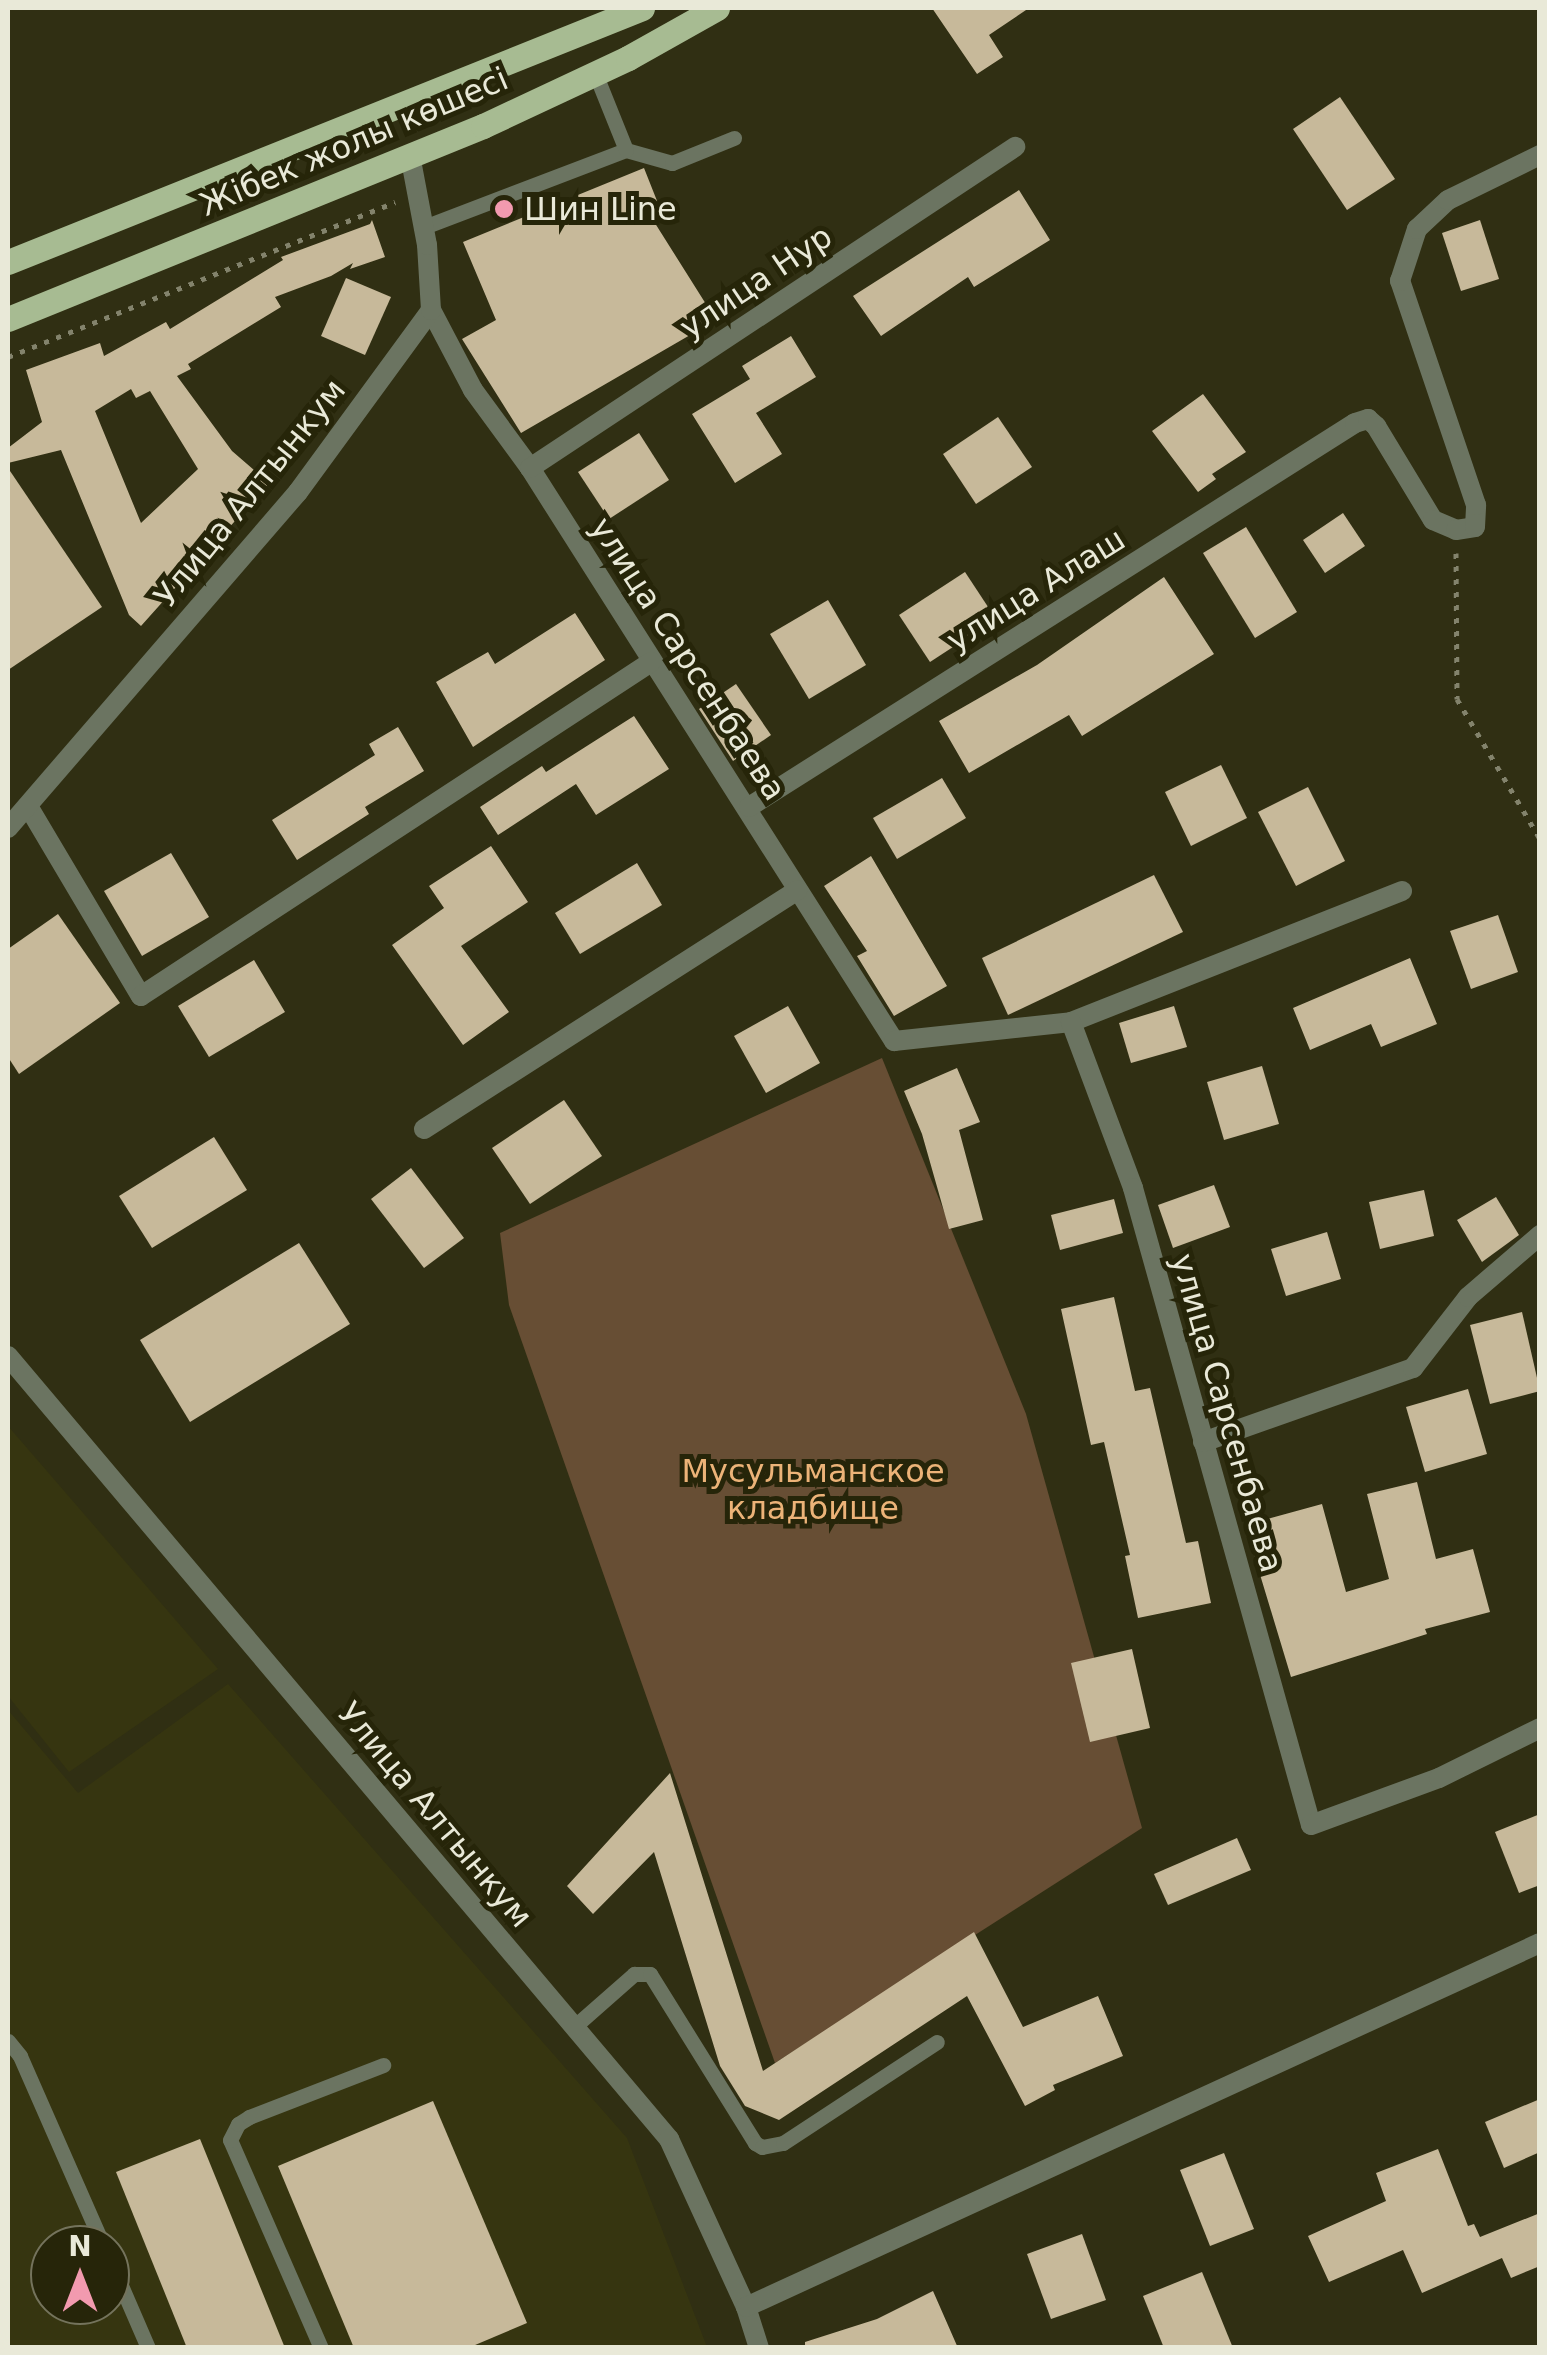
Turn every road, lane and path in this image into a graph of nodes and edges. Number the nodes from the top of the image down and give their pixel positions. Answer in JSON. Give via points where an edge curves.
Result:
{"nodes":[{"id":1,"x":642,"y":8,"type":"edge"},
{"id":2,"x":717,"y":8,"type":"edge"},
{"id":3,"x":595,"y":73,"type":"junction"},
{"id":4,"x":734,"y":138,"type":"dead end"},
{"id":5,"x":1016,"y":147,"type":"dead end"},
{"id":6,"x":626,"y":150,"type":"junction"},
{"id":7,"x":410,"y":155,"type":"junction"},
{"id":8,"x":1540,"y":155,"type":"edge"},
{"id":9,"x":418,"y":192,"type":"junction"},
{"id":10,"x":424,"y":227,"type":"junction"},
{"id":11,"x":8,"y":262,"type":"edge"},
{"id":12,"x":431,"y":310,"type":"junction"},
{"id":13,"x":8,"y":319,"type":"edge"},
{"id":14,"x":8,"y":357,"type":"edge"},
{"id":15,"x":530,"y":468,"type":"junction"},
{"id":16,"x":1456,"y":530,"type":"junction"},
{"id":17,"x":651,"y":662,"type":"junction"},
{"id":18,"x":28,"y":806,"type":"junction"},
{"id":19,"x":749,"y":807,"type":"junction"},
{"id":20,"x":8,"y":828,"type":"edge"},
{"id":21,"x":1540,"y":839,"type":"edge"},
{"id":22,"x":797,"y":890,"type":"junction"},
{"id":23,"x":1402,"y":891,"type":"dead end"},
{"id":24,"x":1071,"y":1022,"type":"junction"},
{"id":25,"x":424,"y":1130,"type":"dead end"},
{"id":26,"x":1540,"y":1235,"type":"edge"},
{"id":27,"x":8,"y":1356,"type":"edge"},
{"id":28,"x":1203,"y":1442,"type":"junction"},
{"id":29,"x":1540,"y":1728,"type":"edge"},
{"id":30,"x":1540,"y":1943,"type":"edge"},
{"id":31,"x":574,"y":2026,"type":"junction"},
{"id":32,"x":8,"y":2041,"type":"edge"},
{"id":33,"x":937,"y":2042,"type":"dead end"},
{"id":34,"x":383,"y":2065,"type":"dead end"},
{"id":35,"x":94,"y":2225,"type":"edge"},
{"id":36,"x":130,"y":2306,"type":"edge"},
{"id":37,"x":746,"y":2307,"type":"junction"},
{"id":38,"x":148,"y":2348,"type":"edge"},
{"id":39,"x":321,"y":2348,"type":"edge"},
{"id":40,"x":759,"y":2348,"type":"edge"}],
"edges":[{"from":1,"to":11,"type":"main road","name":"Жібек жолы көшесі"},
{"from":2,"to":3,"type":"main road","name":"Жібек жолы көшесі"},
{"from":3,"to":6,"type":"lane"},
{"from":3,"to":7,"type":"main road","name":"Жібек жолы көшесі"},
{"from":4,"to":6,"type":"lane","via":[[672,163]]},
{"from":5,"to":15,"type":"street","name":"улица Нур"},
{"from":6,"to":10,"type":"lane"},
{"from":7,"to":9,"type":"street"},
{"from":7,"to":13,"type":"main road","name":"Жібек жолы көшесі"},
{"from":8,"to":16,"type":"street","via":[[1448,200],[1418,229],[1400,280],[1476,505],[1475,527]]},
{"from":9,"to":10,"type":"street"},
{"from":9,"to":14,"type":"path"},
{"from":10,"to":12,"type":"street"},
{"from":12,"to":15,"type":"street","name":"улица Сарсенбаева","via":[[473,390]]},
{"from":12,"to":18,"type":"street","name":"Улица Алтынкум","via":[[298,492]]},
{"from":15,"to":17,"type":"street","name":"улица Сарсенбаева"},
{"from":16,"to":19,"type":"street","name":"улица Алаш","via":[[1433,520],[1376,426],[1368,419],[1355,422]]},
{"from":16,"to":21,"type":"path","via":[[1458,699]]},
{"from":17,"to":18,"type":"street","via":[[140,996]]},
{"from":17,"to":19,"type":"street","name":"улица Сарсенбаева"},
{"from":18,"to":20,"type":"street","name":"Улица Алтынкум"},
{"from":19,"to":22,"type":"street","name":"улица Сарсенбаева"},
{"from":22,"to":24,"type":"street","name":"улица Сарсенбаева","via":[[894,1041]]},
{"from":22,"to":25,"type":"street"},
{"from":23,"to":24,"type":"street"},
{"from":24,"to":28,"type":"street","name":"улица Сарсенбаева","via":[[1133,1188]]},
{"from":26,"to":28,"type":"street","via":[[1468,1298],[1413,1368]]},
{"from":27,"to":31,"type":"street","name":"Улица Алтынкум"},
{"from":28,"to":29,"type":"street","name":"улица Сарсенбаева","via":[[1311,1824],[1439,1778]]},
{"from":30,"to":37,"type":"street"},
{"from":31,"to":33,"type":"lane","via":[[634,1974],[650,1974],[762,2148],[783,2142]]},
{"from":31,"to":37,"type":"street","name":"Улица Алтынкум","via":[[670,2139]]},
{"from":32,"to":35,"type":"lane"},
{"from":34,"to":39,"type":"lane","via":[[248,2117],[230,2140]]},
{"from":36,"to":38,"type":"lane"},
{"from":37,"to":40,"type":"street","name":"Улица Алтынкум"}]}
